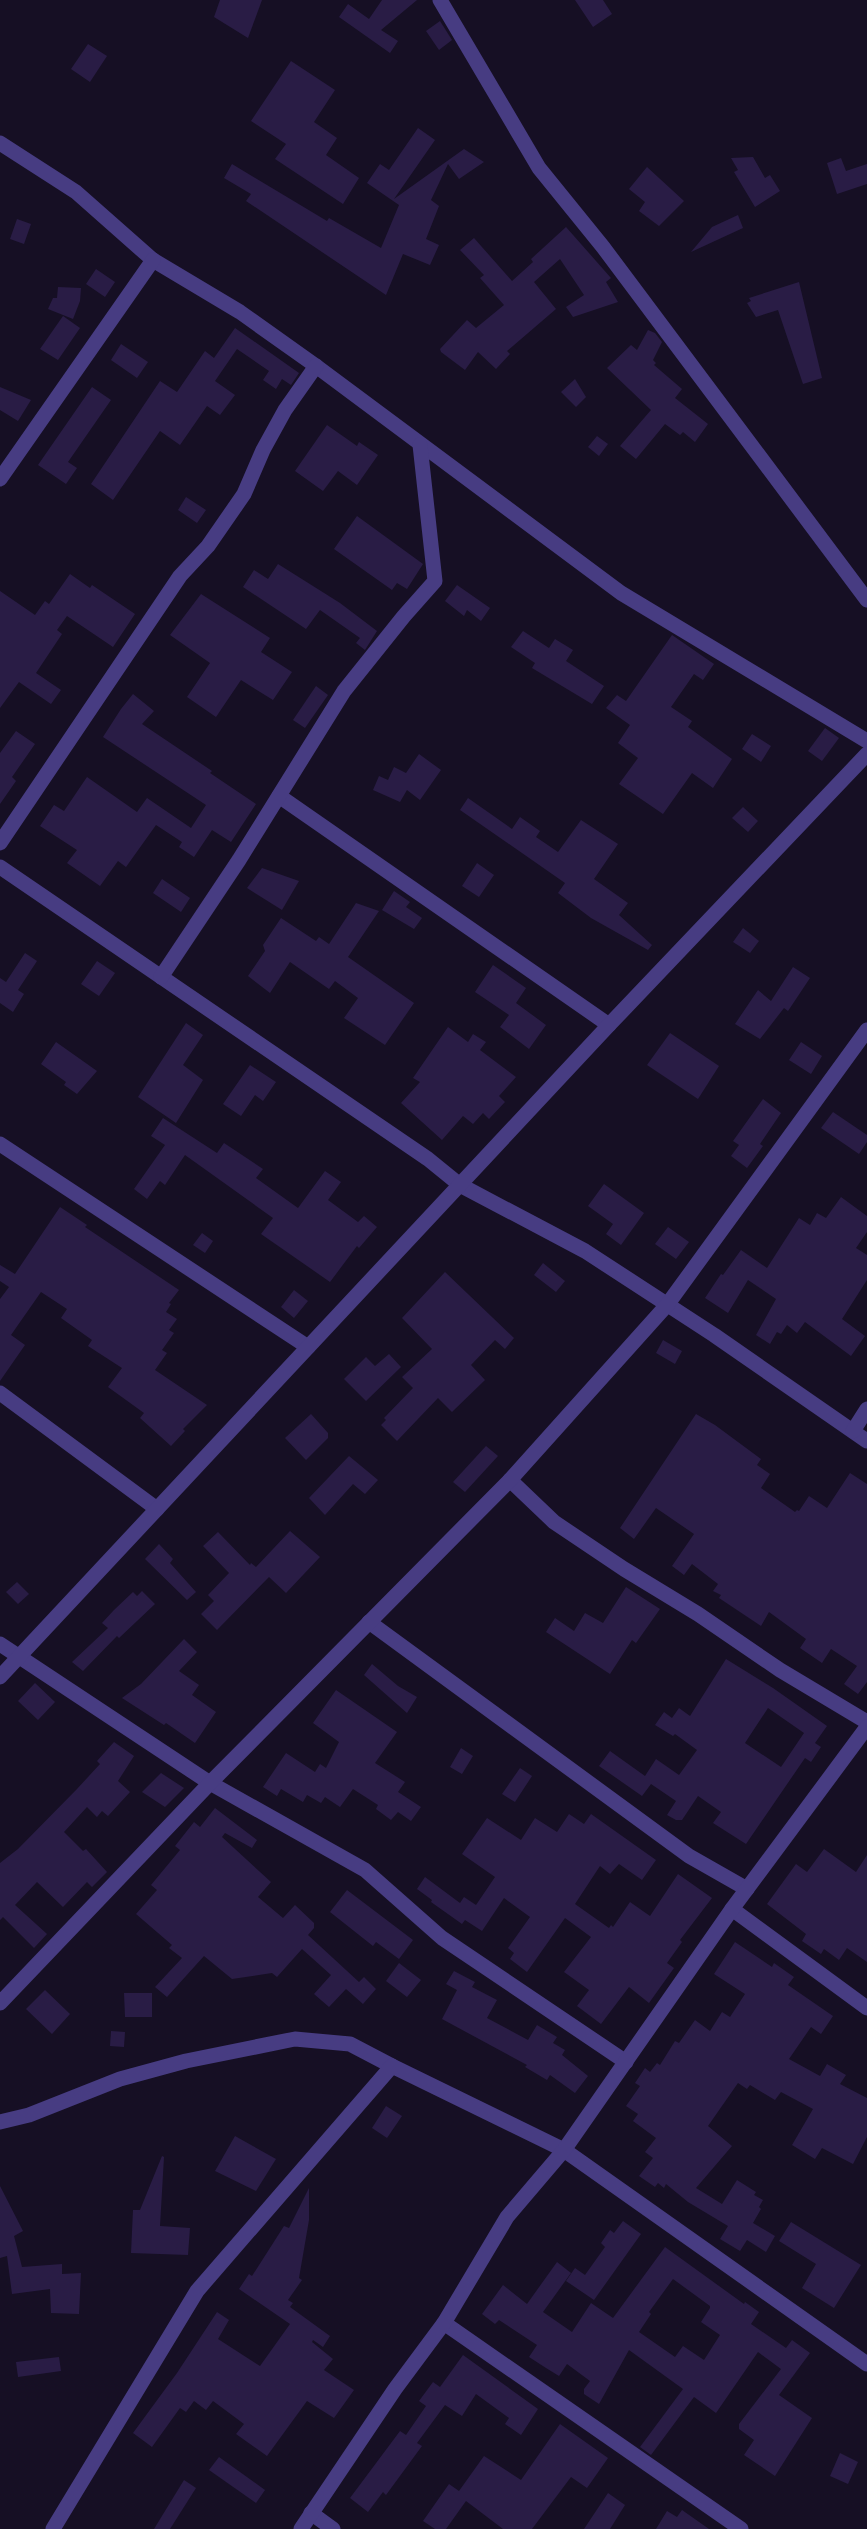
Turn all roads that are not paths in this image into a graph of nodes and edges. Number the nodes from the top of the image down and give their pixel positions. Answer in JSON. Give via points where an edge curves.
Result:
{"nodes":[{"id":1,"x":440,"y":0,"type":"edge"},
{"id":2,"x":0,"y":142,"type":"edge"},
{"id":3,"x":153,"y":260,"type":"junction"},
{"id":4,"x":316,"y":366,"type":"junction"},
{"id":5,"x":420,"y":445,"type":"junction"},
{"id":6,"x":0,"y":479,"type":"edge"},
{"id":7,"x":867,"y":600,"type":"edge"},
{"id":8,"x":867,"y":741,"type":"edge"},
{"id":9,"x":867,"y":754,"type":"edge"},
{"id":10,"x":279,"y":796,"type":"junction"},
{"id":11,"x":0,"y":843,"type":"edge"},
{"id":12,"x":0,"y":867,"type":"edge"},
{"id":13,"x":161,"y":976,"type":"junction"},
{"id":14,"x":609,"y":1025,"type":"junction"},
{"id":15,"x":867,"y":1030,"type":"edge"},
{"id":16,"x":0,"y":1143,"type":"edge"},
{"id":17,"x":460,"y":1185,"type":"junction"},
{"id":18,"x":667,"y":1305,"type":"junction"},
{"id":19,"x":308,"y":1347,"type":"junction"},
{"id":20,"x":0,"y":1393,"type":"edge"},
{"id":21,"x":867,"y":1409,"type":"edge"},
{"id":22,"x":853,"y":1431,"type":"junction"},
{"id":23,"x":867,"y":1441,"type":"edge"},
{"id":24,"x":510,"y":1480,"type":"junction"},
{"id":25,"x":157,"y":1509,"type":"junction"},
{"id":26,"x":369,"y":1622,"type":"junction"},
{"id":27,"x":0,"y":1644,"type":"edge"},
{"id":28,"x":18,"y":1657,"type":"junction"},
{"id":29,"x":0,"y":1677,"type":"edge"},
{"id":30,"x":867,"y":1722,"type":"edge"},
{"id":31,"x":867,"y":1727,"type":"edge"},
{"id":32,"x":210,"y":1783,"type":"junction"},
{"id":33,"x":747,"y":1889,"type":"junction"},
{"id":34,"x":732,"y":1909,"type":"junction"},
{"id":35,"x":0,"y":2003,"type":"edge"},
{"id":36,"x":867,"y":2008,"type":"edge"},
{"id":37,"x":626,"y":2062,"type":"junction"},
{"id":38,"x":392,"y":2066,"type":"junction"},
{"id":39,"x":0,"y":2122,"type":"edge"},
{"id":40,"x":564,"y":2150,"type":"junction"},
{"id":41,"x":444,"y":2323,"type":"junction"},
{"id":42,"x":867,"y":2364,"type":"edge"},
{"id":43,"x":311,"y":2513,"type":"junction"},
{"id":44,"x":53,"y":2529,"type":"edge"},
{"id":45,"x":301,"y":2529,"type":"edge"},
{"id":46,"x":333,"y":2529,"type":"edge"},
{"id":47,"x":741,"y":2529,"type":"edge"}],
"edges":[{"from":1,"to":7,"type":"street","via":[[538,168],[603,247]]},
{"from":2,"to":3,"type":"street","via":[[76,192]]},
{"from":3,"to":4,"type":"street","via":[[240,312]]},
{"from":3,"to":6,"type":"street"},
{"from":4,"to":5,"type":"street"},
{"from":4,"to":11,"type":"street","via":[[285,410],[244,494],[208,546],[180,576]]},
{"from":5,"to":8,"type":"street","via":[[621,593]]},
{"from":5,"to":10,"type":"street","via":[[435,581],[344,691]]},
{"from":9,"to":14,"type":"street"},
{"from":10,"to":13,"type":"street"},
{"from":10,"to":14,"type":"street"},
{"from":12,"to":13,"type":"street"},
{"from":13,"to":17,"type":"street"},
{"from":14,"to":17,"type":"street"},
{"from":15,"to":18,"type":"street"},
{"from":16,"to":19,"type":"street"},
{"from":17,"to":18,"type":"street","via":[[585,1251]]},
{"from":17,"to":19,"type":"street"},
{"from":18,"to":22,"type":"street"},
{"from":18,"to":24,"type":"street"},
{"from":19,"to":25,"type":"street"},
{"from":20,"to":25,"type":"street"},
{"from":21,"to":22,"type":"street"},
{"from":22,"to":23,"type":"street"},
{"from":24,"to":26,"type":"street"},
{"from":24,"to":30,"type":"street","via":[[554,1522],[780,1670]]},
{"from":25,"to":28,"type":"street"},
{"from":26,"to":32,"type":"street"},
{"from":26,"to":33,"type":"street","via":[[688,1856]]},
{"from":27,"to":28,"type":"street"},
{"from":28,"to":29,"type":"street"},
{"from":28,"to":32,"type":"street"},
{"from":31,"to":33,"type":"street"},
{"from":32,"to":35,"type":"street"},
{"from":32,"to":37,"type":"street","via":[[365,1870],[442,1938]]},
{"from":33,"to":34,"type":"street"},
{"from":34,"to":36,"type":"street"},
{"from":34,"to":37,"type":"street"},
{"from":37,"to":40,"type":"street"},
{"from":38,"to":39,"type":"street","via":[[350,2043],[295,2039],[120,2079],[29,2115]]},
{"from":38,"to":40,"type":"street"},
{"from":38,"to":44,"type":"street","via":[[197,2291]]},
{"from":40,"to":41,"type":"street","via":[[507,2217]]},
{"from":40,"to":42,"type":"street"},
{"from":41,"to":43,"type":"street"},
{"from":41,"to":47,"type":"street"},
{"from":43,"to":45,"type":"street"},
{"from":43,"to":46,"type":"street"}]}
